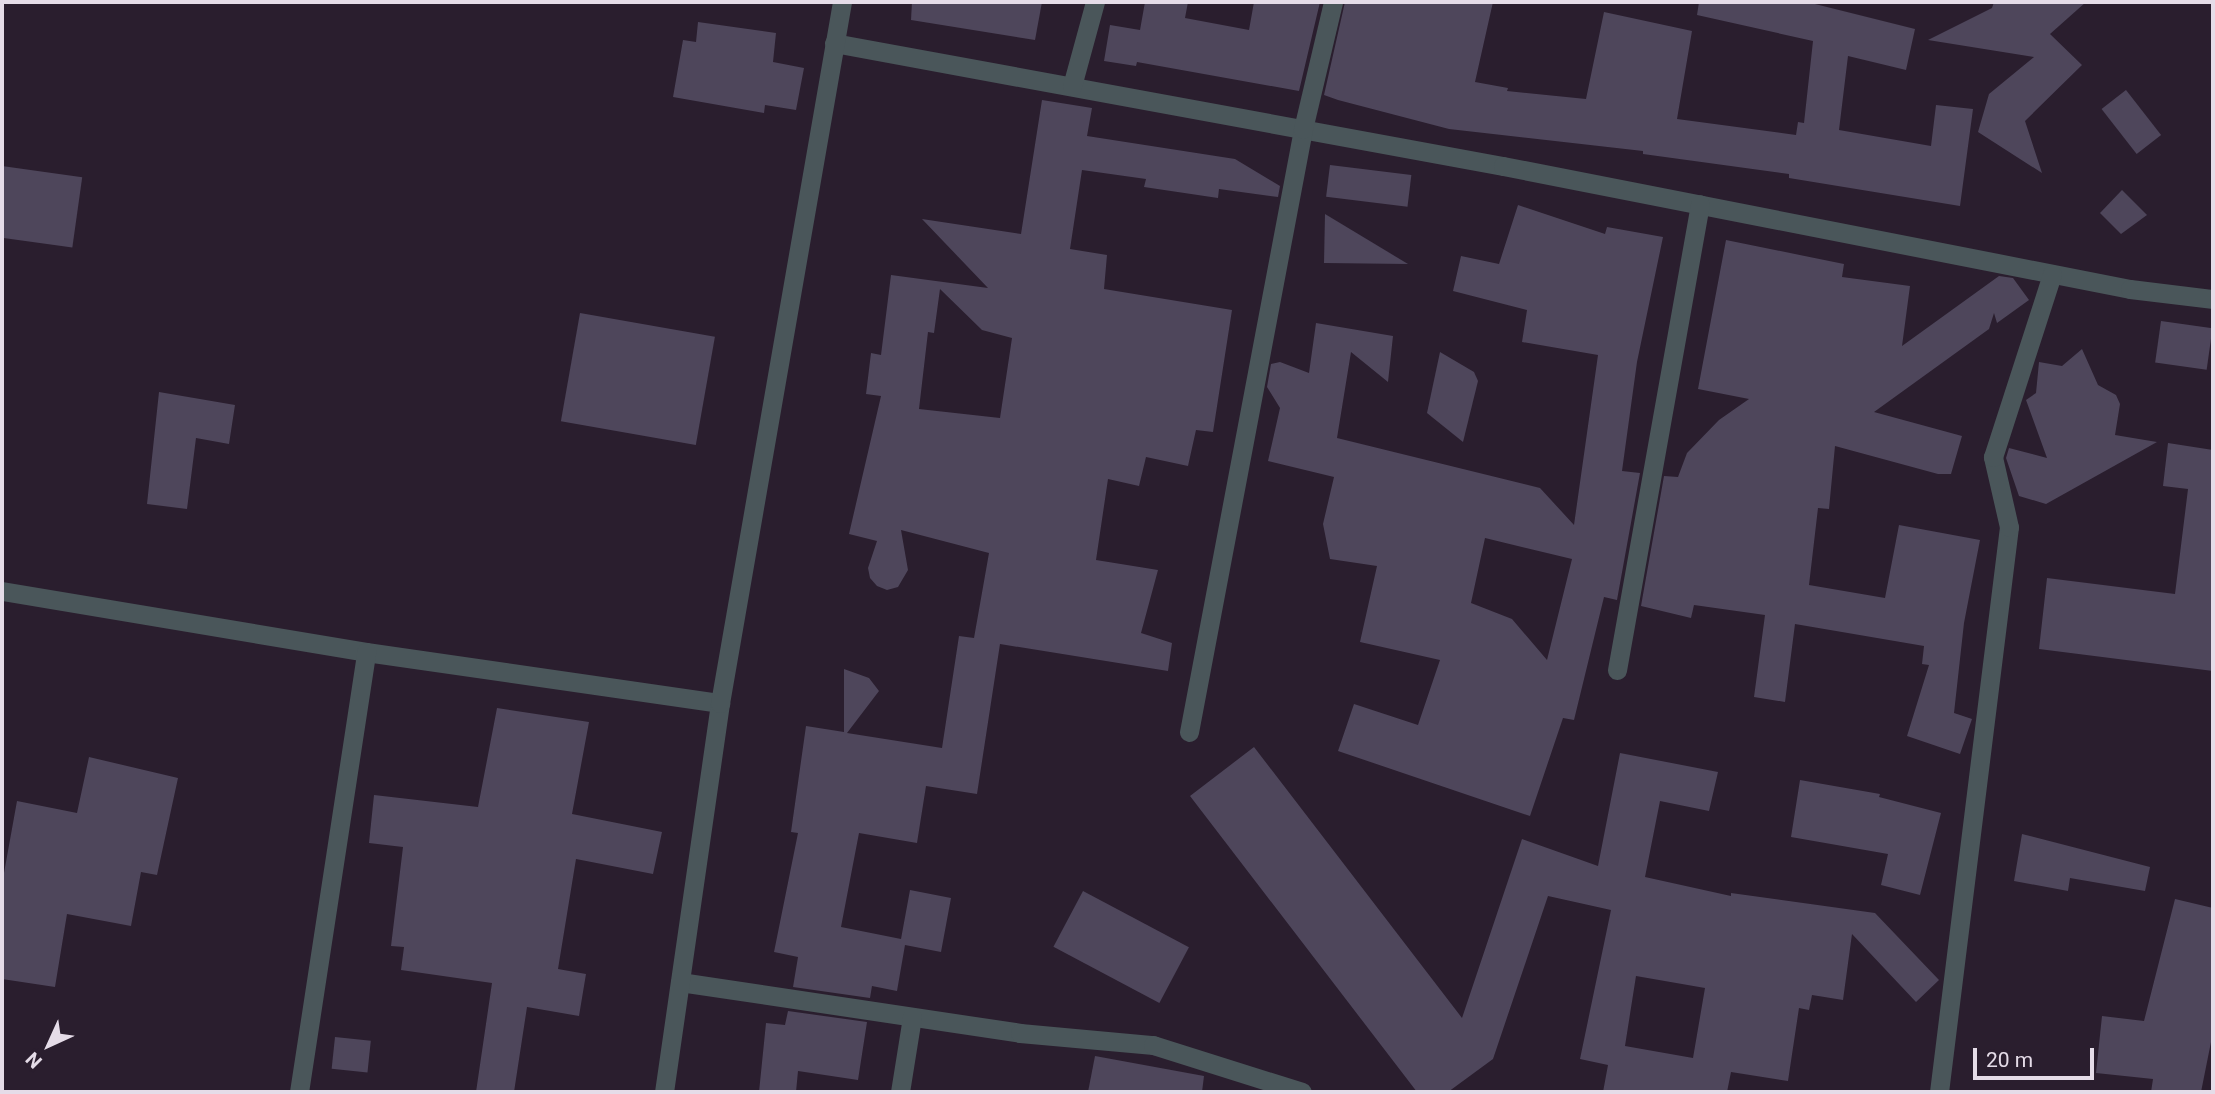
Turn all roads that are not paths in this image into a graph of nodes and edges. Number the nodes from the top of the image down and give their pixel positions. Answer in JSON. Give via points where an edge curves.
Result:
{"nodes":[{"id":1,"x":842,"y":2,"type":"edge"},
{"id":2,"x":1095,"y":2,"type":"edge"},
{"id":3,"x":1334,"y":2,"type":"edge"},
{"id":4,"x":834,"y":43,"type":"junction"},
{"id":5,"x":1072,"y":86,"type":"junction"},
{"id":6,"x":1303,"y":129,"type":"junction"},
{"id":7,"x":1700,"y":204,"type":"junction"},
{"id":8,"x":2052,"y":274,"type":"junction"},
{"id":9,"x":2213,"y":299,"type":"edge"},
{"id":10,"x":2,"y":591,"type":"edge"},
{"id":11,"x":366,"y":652,"type":"junction"},
{"id":12,"x":1617,"y":670,"type":"dead end"},
{"id":13,"x":720,"y":703,"type":"junction"},
{"id":14,"x":1189,"y":732,"type":"dead end"},
{"id":15,"x":680,"y":982,"type":"junction"},
{"id":16,"x":912,"y":1017,"type":"junction"},
{"id":17,"x":299,"y":1092,"type":"edge"},
{"id":18,"x":664,"y":1092,"type":"edge"},
{"id":19,"x":900,"y":1092,"type":"edge"},
{"id":20,"x":1302,"y":1092,"type":"edge"},
{"id":21,"x":1939,"y":1092,"type":"edge"}],
"edges":[{"from":1,"to":4,"type":"street"},
{"from":2,"to":5,"type":"street"},
{"from":3,"to":6,"type":"street"},
{"from":4,"to":5,"type":"street"},
{"from":4,"to":13,"type":"street"},
{"from":5,"to":6,"type":"street"},
{"from":6,"to":7,"type":"street"},
{"from":6,"to":14,"type":"street"},
{"from":7,"to":8,"type":"street"},
{"from":7,"to":12,"type":"street"},
{"from":8,"to":9,"type":"street"},
{"from":8,"to":21,"type":"street","via":[[1993,457],[2009,527]]},
{"from":10,"to":11,"type":"street"},
{"from":11,"to":13,"type":"street"},
{"from":11,"to":17,"type":"street"},
{"from":13,"to":15,"type":"street"},
{"from":15,"to":16,"type":"street"},
{"from":15,"to":18,"type":"street"},
{"from":16,"to":19,"type":"street"},
{"from":16,"to":20,"type":"street","via":[[1153,1045]]}]}
